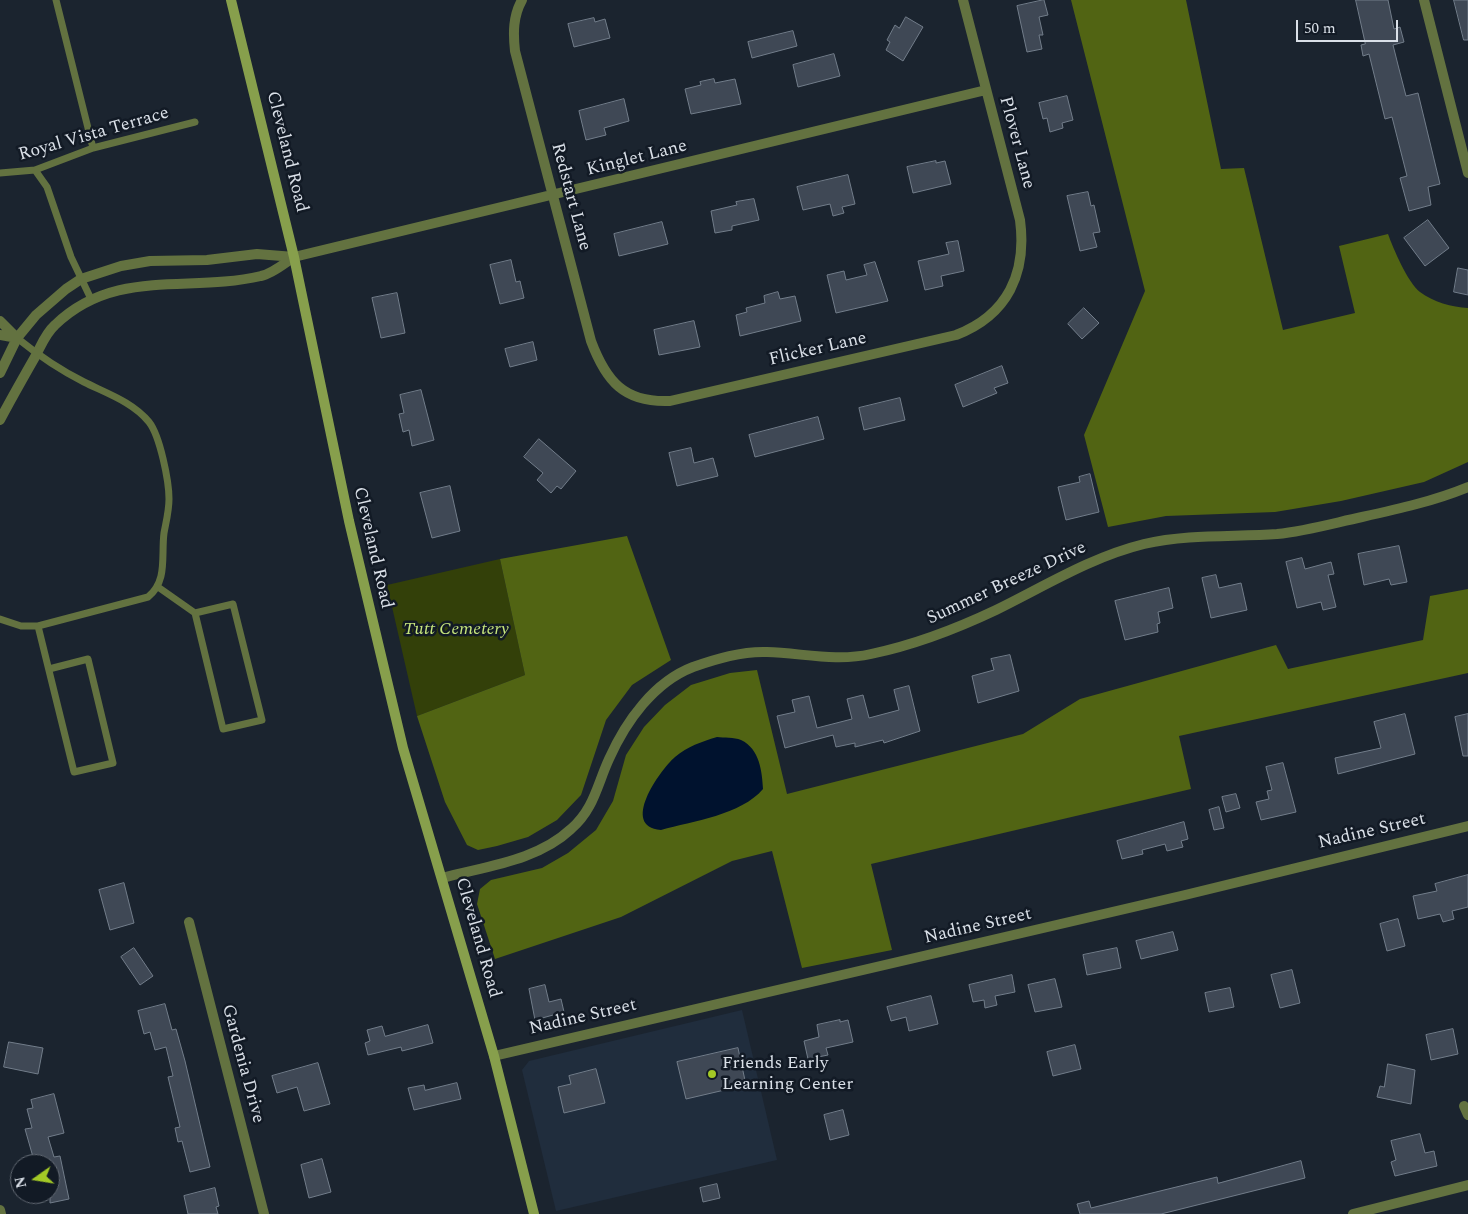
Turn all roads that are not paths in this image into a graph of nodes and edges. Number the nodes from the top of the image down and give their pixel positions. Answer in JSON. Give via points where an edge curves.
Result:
{"nodes":[{"id":1,"x":56,"y":0,"type":"edge"},
{"id":2,"x":231,"y":0,"type":"edge"},
{"id":3,"x":963,"y":0,"type":"edge"},
{"id":4,"x":1424,"y":0,"type":"edge"},
{"id":5,"x":521,"y":1,"type":"edge"},
{"id":6,"x":986,"y":90,"type":"junction"},
{"id":7,"x":195,"y":122,"type":"dead end"},
{"id":8,"x":93,"y":148,"type":"junction"},
{"id":9,"x":35,"y":170,"type":"junction"},
{"id":10,"x":0,"y":173,"type":"edge"},
{"id":11,"x":1468,"y":173,"type":"edge"},
{"id":12,"x":553,"y":196,"type":"junction"},
{"id":13,"x":294,"y":257,"type":"junction"},
{"id":14,"x":81,"y":279,"type":"junction"},
{"id":15,"x":1008,"y":294,"type":"joint"},
{"id":16,"x":91,"y":299,"type":"junction"},
{"id":17,"x":0,"y":321,"type":"edge"},
{"id":18,"x":0,"y":335,"type":"edge"},
{"id":19,"x":17,"y":338,"type":"junction"},
{"id":20,"x":36,"y":354,"type":"junction"},
{"id":21,"x":0,"y":373,"type":"edge"},
{"id":22,"x":623,"y":391,"type":"joint"},
{"id":23,"x":0,"y":420,"type":"edge"},
{"id":24,"x":1468,"y":487,"type":"edge"},
{"id":25,"x":158,"y":587,"type":"junction"},
{"id":26,"x":195,"y":613,"type":"junction"},
{"id":27,"x":0,"y":618,"type":"edge"},
{"id":28,"x":38,"y":626,"type":"junction"},
{"id":29,"x":49,"y":669,"type":"junction"},
{"id":30,"x":1468,"y":826,"type":"edge"},
{"id":31,"x":442,"y":878,"type":"junction"},
{"id":32,"x":189,"y":922,"type":"dead end"},
{"id":33,"x":494,"y":1056,"type":"junction"},
{"id":34,"x":1468,"y":1185,"type":"edge"},
{"id":35,"x":0,"y":1210,"type":"edge"},
{"id":36,"x":1,"y":1214,"type":"edge"},
{"id":37,"x":264,"y":1214,"type":"edge"},
{"id":38,"x":534,"y":1214,"type":"edge"},
{"id":39,"x":1354,"y":1214,"type":"edge"}],
"edges":[{"from":1,"to":8,"type":"lane"},
{"from":2,"to":13,"type":"main road","name":"Cleveland Road"},
{"from":3,"to":6,"type":"street","name":"Plover Lane"},
{"from":4,"to":11,"type":"street"},
{"from":5,"to":12,"type":"street","name":"Redstart Lane","via":[[513,33],[515,51]]},
{"from":6,"to":12,"type":"street","name":"Kinglet Lane"},
{"from":6,"to":15,"type":"street","name":"Plover Lane","via":[[1020,220],[1022,239],[1018,273]]},
{"from":7,"to":8,"type":"lane","name":"Royal Vista Terrace"},
{"from":8,"to":9,"type":"lane","name":"Royal Vista Terrace"},
{"from":9,"to":10,"type":"lane","name":"Royal Vista Terrace"},
{"from":9,"to":14,"type":"lane","via":[[50,193]]},
{"from":12,"to":13,"type":"street","name":"Kinglet Lane"},
{"from":12,"to":22,"type":"street","name":"Redstart Lane","via":[[591,341],[606,374]]},
{"from":13,"to":14,"type":"street","via":[[257,254],[207,260],[150,261]]},
{"from":13,"to":16,"type":"street","via":[[263,276],[129,287]]},
{"from":13,"to":31,"type":"main road","name":"Cleveland Road","via":[[376,637],[403,748]]},
{"from":14,"to":16,"type":"lane"},
{"from":14,"to":19,"type":"street","via":[[41,310]]},
{"from":15,"to":22,"type":"street","name":"Flicker Lane","via":[[981,323],[956,335],[670,401],[646,401]]},
{"from":16,"to":20,"type":"street","via":[[54,326]]},
{"from":17,"to":19,"type":"street"},
{"from":18,"to":19,"type":"street"},
{"from":19,"to":20,"type":"lane"},
{"from":19,"to":21,"type":"street"},
{"from":20,"to":23,"type":"street"},
{"from":20,"to":25,"type":"lane","via":[[127,403],[150,423],[168,481],[169,497]]},
{"from":24,"to":31,"type":"street","name":"Summer Breeze Drive","via":[[1422,503],[1312,529],[1250,536],[1201,536],[1143,545],[1074,569],[965,624],[890,650],[833,658],[756,652],[714,660],[689,669],[663,684],[642,705],[609,758],[587,813],[570,830],[550,845],[528,855]]},
{"from":25,"to":26,"type":"lane"},
{"from":25,"to":28,"type":"lane","via":[[140,601]]},
{"from":26,"to":26,"type":"lane","via":[[233,604],[262,720],[223,729]]},
{"from":27,"to":28,"type":"lane","via":[[21,626]]},
{"from":28,"to":29,"type":"lane"},
{"from":29,"to":29,"type":"lane","via":[[88,659],[113,763],[74,772]]},
{"from":30,"to":33,"type":"street","name":"Nadine Street"},
{"from":31,"to":33,"type":"main road","name":"Cleveland Road"},
{"from":32,"to":37,"type":"street","name":"Gardenia Drive"},
{"from":33,"to":38,"type":"main road","name":"Cleveland Road"},
{"from":34,"to":39,"type":"street"},
{"from":35,"to":36,"type":"street"}]}
